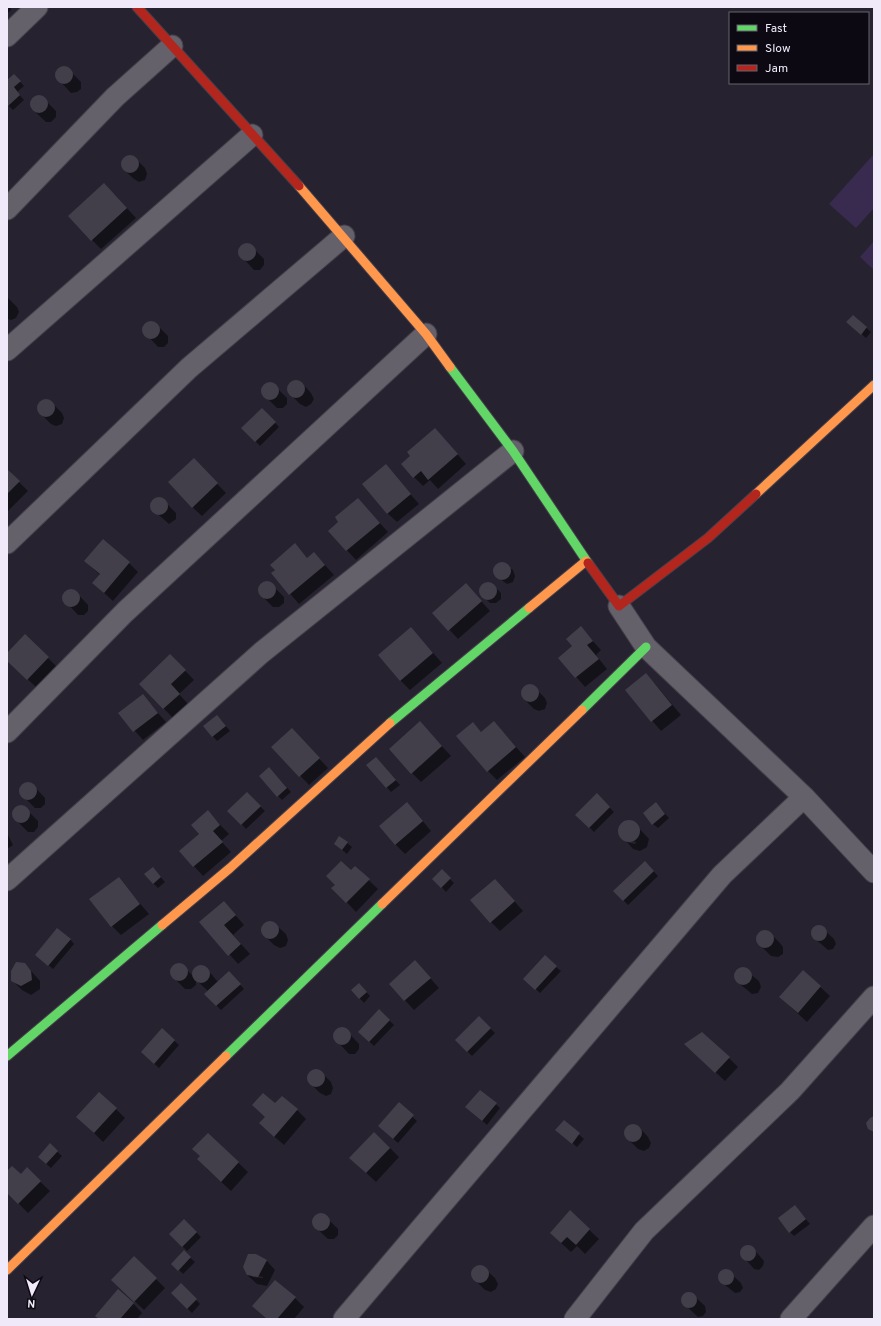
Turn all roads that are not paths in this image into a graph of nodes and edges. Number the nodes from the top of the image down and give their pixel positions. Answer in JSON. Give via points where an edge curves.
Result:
{"nodes":[{"id":1,"x":37,"y":7,"type":"edge"},
{"id":2,"x":137,"y":7,"type":"edge"},
{"id":3,"x":7,"y":36,"type":"edge"},
{"id":4,"x":172,"y":46,"type":"junction"},
{"id":5,"x":252,"y":135,"type":"junction"},
{"id":6,"x":7,"y":209,"type":"edge"},
{"id":7,"x":344,"y":236,"type":"junction"},
{"id":8,"x":426,"y":334,"type":"junction"},
{"id":9,"x":7,"y":350,"type":"edge"},
{"id":10,"x":874,"y":385,"type":"edge"},
{"id":11,"x":513,"y":451,"type":"junction"},
{"id":12,"x":7,"y":543,"type":"edge"},
{"id":13,"x":586,"y":561,"type":"junction"},
{"id":14,"x":619,"y":606,"type":"junction"},
{"id":15,"x":646,"y":647,"type":"junction"},
{"id":16,"x":7,"y":732,"type":"edge"},
{"id":17,"x":804,"y":797,"type":"junction"},
{"id":18,"x":874,"y":872,"type":"edge"},
{"id":19,"x":7,"y":880,"type":"edge"},
{"id":20,"x":874,"y":997,"type":"edge"},
{"id":21,"x":7,"y":1056,"type":"edge"},
{"id":22,"x":874,"y":1226,"type":"edge"},
{"id":23,"x":7,"y":1270,"type":"edge"},
{"id":24,"x":344,"y":1319,"type":"edge"},
{"id":25,"x":575,"y":1319,"type":"edge"},
{"id":26,"x":791,"y":1319,"type":"edge"}],
"edges":[{"from":1,"to":3,"type":"street"},
{"from":2,"to":4,"type":"street"},
{"from":4,"to":5,"type":"street"},
{"from":4,"to":6,"type":"street","via":[[115,97]]},
{"from":5,"to":7,"type":"street"},
{"from":5,"to":9,"type":"street"},
{"from":7,"to":8,"type":"street"},
{"from":7,"to":12,"type":"street","via":[[189,368]]},
{"from":8,"to":11,"type":"street"},
{"from":8,"to":16,"type":"street","via":[[125,612]]},
{"from":10,"to":14,"type":"street","via":[[708,538]]},
{"from":11,"to":13,"type":"street"},
{"from":11,"to":19,"type":"street","via":[[261,653]]},
{"from":13,"to":14,"type":"street"},
{"from":13,"to":21,"type":"street","via":[[370,740],[230,868]]},
{"from":14,"to":15,"type":"street"},
{"from":15,"to":17,"type":"street"},
{"from":15,"to":23,"type":"street"},
{"from":17,"to":18,"type":"street"},
{"from":17,"to":24,"type":"street","via":[[722,876]]},
{"from":20,"to":25,"type":"street","via":[[790,1091],[644,1231]]},
{"from":22,"to":26,"type":"street"}]}
